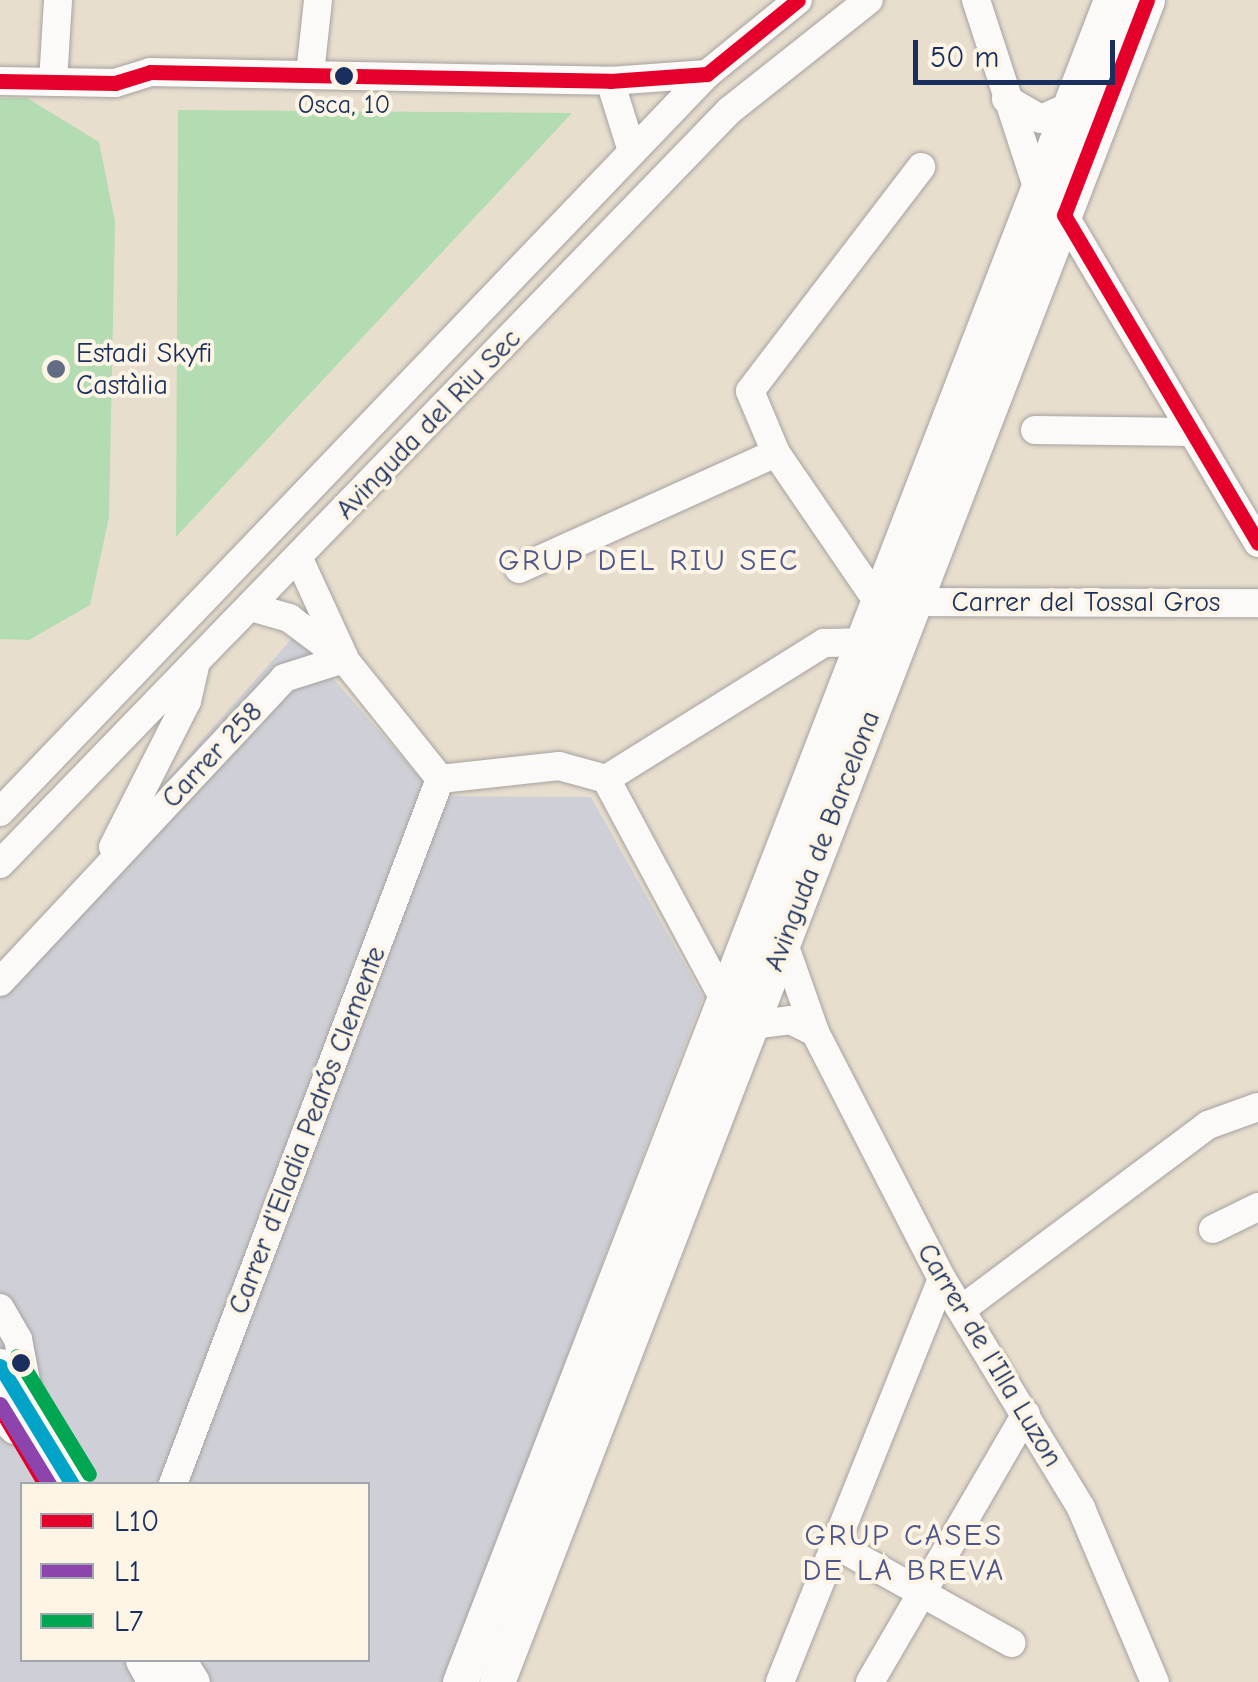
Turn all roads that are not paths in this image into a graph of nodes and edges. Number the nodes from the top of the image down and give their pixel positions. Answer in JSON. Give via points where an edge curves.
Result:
{"nodes":[{"id":1,"x":58,"y":0,"type":"edge"},
{"id":2,"x":318,"y":0,"type":"edge"},
{"id":3,"x":798,"y":0,"type":"edge"},
{"id":4,"x":869,"y":0,"type":"edge"},
{"id":5,"x":976,"y":0,"type":"edge"},
{"id":6,"x":1111,"y":0,"type":"edge"},
{"id":7,"x":1147,"y":0,"type":"edge"},
{"id":8,"x":771,"y":11,"type":"edge"},
{"id":9,"x":310,"y":74,"type":"junction"},
{"id":10,"x":707,"y":74,"type":"junction"},
{"id":11,"x":0,"y":81,"type":"edge"},
{"id":12,"x":610,"y":81,"type":"junction"},
{"id":13,"x":54,"y":82,"type":"junction"},
{"id":14,"x":1006,"y":99,"type":"junction"},
{"id":15,"x":1055,"y":113,"type":"junction"},
{"id":16,"x":1020,"y":148,"type":"junction"},
{"id":17,"x":632,"y":151,"type":"junction"},
{"id":18,"x":921,"y":167,"type":"dead end"},
{"id":19,"x":1038,"y":190,"type":"junction"},
{"id":20,"x":1064,"y":215,"type":"junction"},
{"id":21,"x":1035,"y":430,"type":"dead end"},
{"id":22,"x":1192,"y":432,"type":"junction"},
{"id":23,"x":776,"y":453,"type":"junction"},
{"id":24,"x":1258,"y":543,"type":"edge"},
{"id":25,"x":299,"y":558,"type":"junction"},
{"id":26,"x":518,"y":568,"type":"dead end"},
{"id":27,"x":878,"y":602,"type":"junction"},
{"id":28,"x":914,"y":602,"type":"junction"},
{"id":29,"x":1258,"y":603,"type":"edge"},
{"id":30,"x":252,"y":607,"type":"junction"},
{"id":31,"x":862,"y":642,"type":"junction"},
{"id":32,"x":344,"y":659,"type":"junction"},
{"id":33,"x":195,"y":665,"type":"junction"},
{"id":34,"x":606,"y":779,"type":"junction"},
{"id":35,"x":440,"y":780,"type":"junction"},
{"id":36,"x":0,"y":812,"type":"edge"},
{"id":37,"x":0,"y":864,"type":"edge"},
{"id":38,"x":96,"y":879,"type":"junction"},
{"id":39,"x":783,"y":941,"type":"junction"},
{"id":40,"x":0,"y":982,"type":"edge"},
{"id":41,"x":724,"y":999,"type":"junction"},
{"id":42,"x":751,"y":1025,"type":"junction"},
{"id":43,"x":815,"y":1032,"type":"junction"},
{"id":44,"x":1258,"y":1107,"type":"edge"},
{"id":45,"x":1258,"y":1207,"type":"edge"},
{"id":46,"x":1213,"y":1229,"type":"dead end"},
{"id":47,"x":942,"y":1279,"type":"junction"},
{"id":48,"x":0,"y":1308,"type":"edge"},
{"id":49,"x":962,"y":1309,"type":"junction"},
{"id":50,"x":0,"y":1366,"type":"edge"},
{"id":51,"x":1026,"y":1414,"type":"junction"},
{"id":52,"x":12,"y":1419,"type":"edge"},
{"id":53,"x":44,"y":1482,"type":"edge"},
{"id":54,"x":70,"y":1482,"type":"edge"},
{"id":55,"x":170,"y":1482,"type":"edge"},
{"id":56,"x":836,"y":1544,"type":"junction"},
{"id":57,"x":923,"y":1592,"type":"junction"},
{"id":58,"x":1011,"y":1643,"type":"dead end"},
{"id":59,"x":460,"y":1682,"type":"edge"},
{"id":60,"x":497,"y":1682,"type":"edge"},
{"id":61,"x":780,"y":1682,"type":"edge"},
{"id":62,"x":870,"y":1682,"type":"edge"},
{"id":63,"x":1155,"y":1682,"type":"edge"}],
"edges":[{"from":1,"to":13,"type":"street"},
{"from":2,"to":9,"type":"street"},
{"from":3,"to":8,"type":"street","name":"Avinguda del Riu Sec"},
{"from":4,"to":25,"type":"street","name":"Avinguda del Riu Sec","via":[[730,110]]},
{"from":5,"to":14,"type":"street"},
{"from":6,"to":15,"type":"main road","name":"Avinguda de Barcelona"},
{"from":7,"to":20,"type":"main road","name":"Avinguda de Barcelona"},
{"from":8,"to":10,"type":"street","name":"Avinguda del Riu Sec"},
{"from":9,"to":12,"type":"street"},
{"from":9,"to":13,"type":"street"},
{"from":10,"to":12,"type":"street"},
{"from":10,"to":17,"type":"street","name":"Avinguda del Riu Sec"},
{"from":11,"to":13,"type":"street"},
{"from":12,"to":17,"type":"street"},
{"from":14,"to":15,"type":"street"},
{"from":14,"to":16,"type":"street"},
{"from":15,"to":16,"type":"street","name":"Avinguda de Barcelona"},
{"from":15,"to":19,"type":"main road","name":"Avinguda de Barcelona"},
{"from":16,"to":19,"type":"street"},
{"from":17,"to":36,"type":"street","name":"Avinguda del Riu Sec"},
{"from":18,"to":23,"type":"street","via":[[750,391]]},
{"from":19,"to":20,"type":"street"},
{"from":19,"to":27,"type":"main road","name":"Avinguda de Barcelona"},
{"from":20,"to":22,"type":"street"},
{"from":20,"to":28,"type":"main road","name":"Avinguda de Barcelona"},
{"from":21,"to":22,"type":"street"},
{"from":22,"to":24,"type":"street"},
{"from":23,"to":26,"type":"street"},
{"from":23,"to":27,"type":"street"},
{"from":25,"to":30,"type":"street","name":"Avinguda del Riu Sec"},
{"from":25,"to":32,"type":"street"},
{"from":27,"to":31,"type":"main road","name":"Avinguda de Barcelona"},
{"from":28,"to":29,"type":"street","name":"Carrer del Tossal Gros"},
{"from":28,"to":39,"type":"main road","name":"Avinguda de Barcelona"},
{"from":30,"to":32,"type":"street","via":[[289,618]]},
{"from":30,"to":33,"type":"street","name":"Avinguda del Riu Sec"},
{"from":31,"to":34,"type":"street","via":[[824,643]]},
{"from":31,"to":41,"type":"main road","name":"Avinguda de Barcelona"},
{"from":32,"to":35,"type":"street"},
{"from":32,"to":38,"type":"street","name":"Carrer 258","via":[[284,678]]},
{"from":33,"to":37,"type":"street","name":"Avinguda del Riu Sec"},
{"from":33,"to":38,"type":"street","name":"Carrer 258","via":[[188,701]]},
{"from":34,"to":35,"type":"street","via":[[559,766]]},
{"from":34,"to":41,"type":"street"},
{"from":35,"to":55,"type":"street","name":"Carrer d'Eladia Pedrós Clemente"},
{"from":38,"to":40,"type":"street","name":"Carrer 258"},
{"from":39,"to":42,"type":"main road","name":"Avinguda de Barcelona"},
{"from":39,"to":43,"type":"street","name":"Carrer de l'Illa Luzon"},
{"from":41,"to":59,"type":"main road","name":"Avinguda de Barcelona"},
{"from":42,"to":43,"type":"street","via":[[790,1020]]},
{"from":42,"to":60,"type":"main road","name":"Avinguda de Barcelona"},
{"from":43,"to":47,"type":"street","name":"Carrer de l'Illa Luzon"},
{"from":44,"to":49,"type":"street","via":[[1208,1125]]},
{"from":45,"to":46,"type":"street"},
{"from":47,"to":49,"type":"street","name":"Carrer de l'Illa Luzon"},
{"from":47,"to":56,"type":"street"},
{"from":48,"to":52,"type":"street","via":[[18,1338]]},
{"from":49,"to":51,"type":"street","name":"Carrer de l'Illa Luzon"},
{"from":50,"to":52,"type":"main road"},
{"from":51,"to":57,"type":"street"},
{"from":51,"to":63,"type":"street","name":"Carrer de l'Illa Luzon","via":[[1081,1508]]},
{"from":52,"to":53,"type":"main road"},
{"from":52,"to":54,"type":"main road"},
{"from":56,"to":57,"type":"street"},
{"from":56,"to":61,"type":"street"},
{"from":57,"to":58,"type":"street"},
{"from":57,"to":62,"type":"street"}]}
